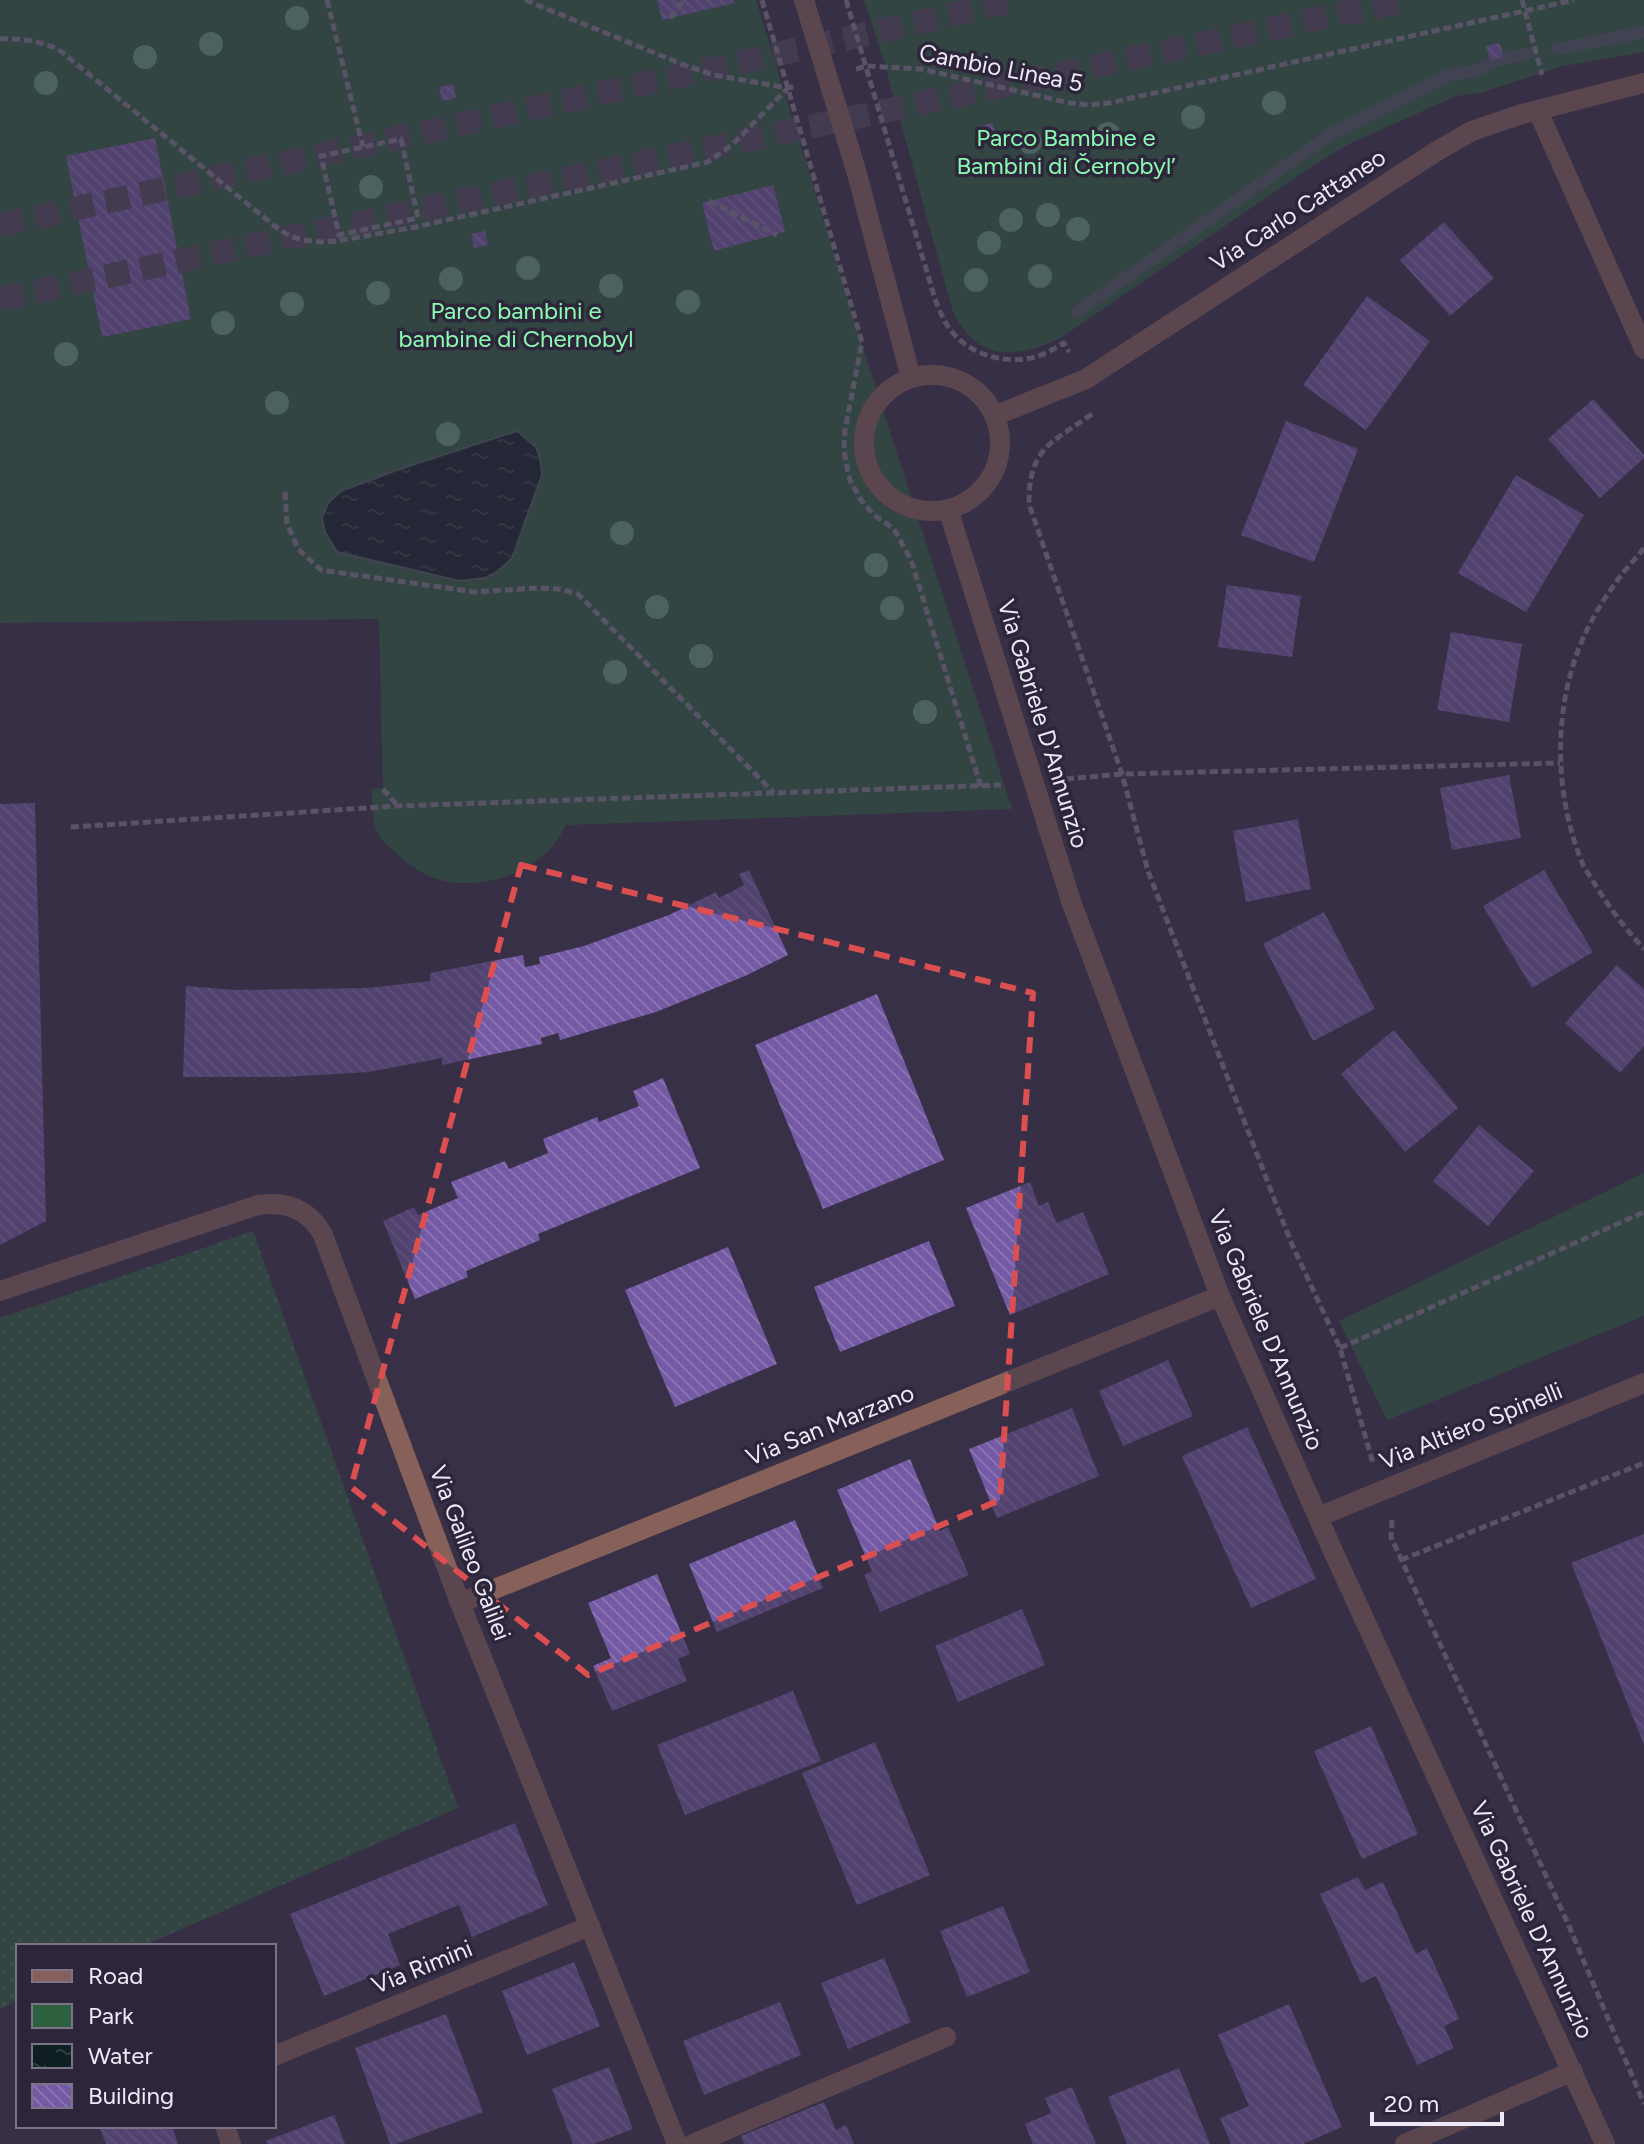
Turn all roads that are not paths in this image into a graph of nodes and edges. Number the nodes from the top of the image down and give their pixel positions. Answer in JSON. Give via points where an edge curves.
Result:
{"nodes":[{"id":1,"x":804,"y":0,"type":"edge"},
{"id":2,"x":1644,"y":83,"type":"edge"},
{"id":3,"x":1544,"y":109,"type":"junction"},
{"id":4,"x":1644,"y":349,"type":"edge"},
{"id":5,"x":911,"y":378,"type":"junction"},
{"id":6,"x":994,"y":416,"type":"junction"},
{"id":7,"x":948,"y":509,"type":"junction"},
{"id":8,"x":0,"y":1291,"type":"edge"},
{"id":9,"x":1220,"y":1296,"type":"junction"},
{"id":10,"x":1644,"y":1383,"type":"edge"},
{"id":11,"x":1318,"y":1517,"type":"junction"},
{"id":12,"x":460,"y":1603,"type":"junction"},
{"id":13,"x":590,"y":1926,"type":"junction"},
{"id":14,"x":946,"y":2037,"type":"dead end"},
{"id":15,"x":276,"y":2055,"type":"edge"},
{"id":16,"x":1573,"y":2071,"type":"junction"},
{"id":17,"x":677,"y":2144,"type":"edge"},
{"id":18,"x":693,"y":2144,"type":"edge"},
{"id":19,"x":1405,"y":2144,"type":"edge"},
{"id":20,"x":1605,"y":2144,"type":"edge"}],
"edges":[{"from":1,"to":5,"type":"street"},
{"from":2,"to":3,"type":"street","name":"Via Carlo Cattaneo"},
{"from":3,"to":4,"type":"street"},
{"from":3,"to":6,"type":"street","name":"Via Carlo Cattaneo","via":[[1472,131],[1086,379]]},
{"from":5,"to":6,"type":"street","via":[[950,377],[968,385]]},
{"from":5,"to":7,"type":"street","via":[[875,405],[864,449],[870,472],[902,504],[924,511]]},
{"from":6,"to":7,"type":"street","via":[[999,435],[993,473],[966,501]]},
{"from":7,"to":9,"type":"street","name":"Via Gabriele D'Annunzio","via":[[1072,904]]},
{"from":8,"to":12,"type":"street","name":"Via Galileo Galilei","via":[[258,1205],[295,1207],[323,1235]]},
{"from":9,"to":11,"type":"street","name":"Via Gabriele D'Annunzio"},
{"from":9,"to":12,"type":"street","name":"Via San Marzano"},
{"from":10,"to":11,"type":"street","name":"Via Altiero Spinelli"},
{"from":11,"to":16,"type":"street","name":"Via Gabriele D'Annunzio"},
{"from":12,"to":13,"type":"street","name":"Via Galileo Galilei"},
{"from":13,"to":15,"type":"street","name":"Via Rimini"},
{"from":13,"to":17,"type":"street","name":"Via Galileo Galilei"},
{"from":14,"to":18,"type":"street"},
{"from":16,"to":19,"type":"street"},
{"from":16,"to":20,"type":"street","name":"Via Gabriele D'Annunzio"}]}
